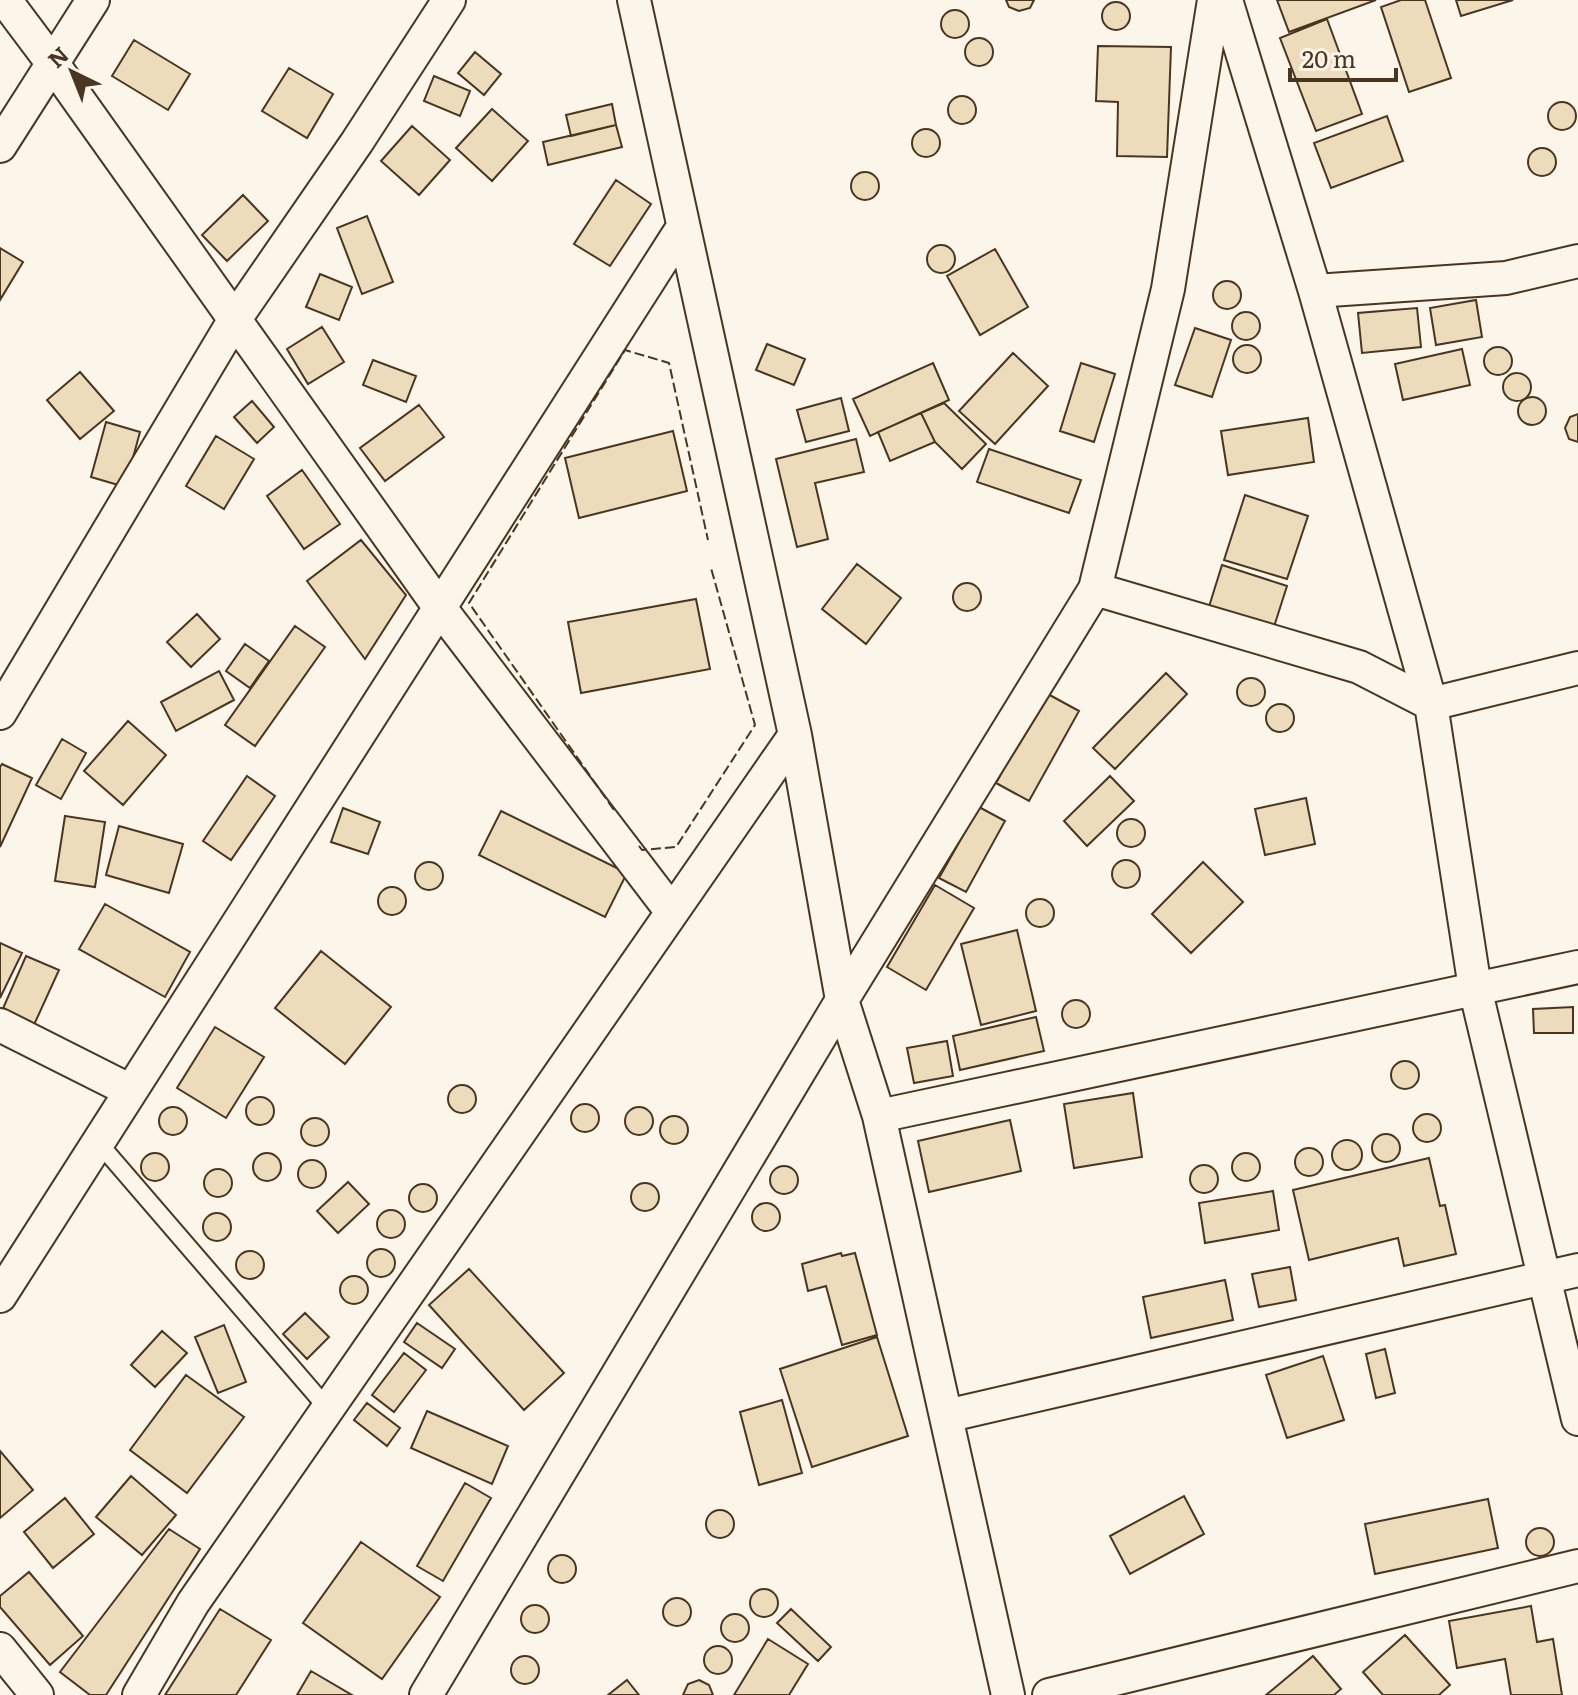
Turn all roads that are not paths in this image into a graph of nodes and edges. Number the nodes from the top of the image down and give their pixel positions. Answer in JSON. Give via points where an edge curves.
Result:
{"nodes":[{"id":1,"x":5,"y":0,"type":"edge"},
{"id":2,"x":93,"y":0,"type":"edge"},
{"id":3,"x":449,"y":0,"type":"edge"},
{"id":4,"x":634,"y":0,"type":"edge"},
{"id":5,"x":1214,"y":0,"type":"edge"},
{"id":6,"x":1226,"y":0,"type":"edge"},
{"id":7,"x":53,"y":64,"type":"junction"},
{"id":8,"x":0,"y":146,"type":"edge"},
{"id":9,"x":683,"y":227,"type":"junction"},
{"id":10,"x":1578,"y":261,"type":"edge"},
{"id":11,"x":1315,"y":291,"type":"junction"},
{"id":12,"x":235,"y":319,"type":"junction"},
{"id":13,"x":1095,"y":589,"type":"junction"},
{"id":14,"x":440,"y":608,"type":"junction"},
{"id":15,"x":1578,"y":668,"type":"edge"},
{"id":16,"x":1431,"y":704,"type":"junction"},
{"id":17,"x":0,"y":713,"type":"edge"},
{"id":18,"x":795,"y":735,"type":"junction"},
{"id":19,"x":672,"y":912,"type":"junction"},
{"id":20,"x":1578,"y":967,"type":"edge"},
{"id":21,"x":1475,"y":988,"type":"junction"},
{"id":22,"x":842,"y":1000,"type":"junction"},
{"id":23,"x":0,"y":1025,"type":"edge"},
{"id":24,"x":131,"y":1091,"type":"junction"},
{"id":25,"x":879,"y":1116,"type":"junction"},
{"id":26,"x":98,"y":1142,"type":"junction"},
{"id":27,"x":1578,"y":1270,"type":"edge"},
{"id":28,"x":1544,"y":1278,"type":"junction"},
{"id":29,"x":0,"y":1296,"type":"edge"},
{"id":30,"x":328,"y":1409,"type":"junction"},
{"id":31,"x":946,"y":1416,"type":"junction"},
{"id":32,"x":1578,"y":1419,"type":"edge"},
{"id":33,"x":1578,"y":1566,"type":"edge"},
{"id":34,"x":0,"y":1649,"type":"edge"},
{"id":35,"x":37,"y":1695,"type":"edge"},
{"id":36,"x":139,"y":1695,"type":"edge"},
{"id":37,"x":426,"y":1695,"type":"edge"},
{"id":38,"x":1008,"y":1695,"type":"edge"},
{"id":39,"x":1049,"y":1695,"type":"edge"}],
"edges":[{"from":1,"to":7,"type":"street"},
{"from":2,"to":7,"type":"street"},
{"from":3,"to":12,"type":"street"},
{"from":4,"to":9,"type":"street"},
{"from":5,"to":13,"type":"street","via":[[1168,289]]},
{"from":6,"to":11,"type":"street"},
{"from":7,"to":8,"type":"street"},
{"from":7,"to":12,"type":"street"},
{"from":9,"to":14,"type":"street"},
{"from":9,"to":18,"type":"street"},
{"from":10,"to":11,"type":"street","via":[[1506,278]]},
{"from":11,"to":16,"type":"street"},
{"from":12,"to":14,"type":"street"},
{"from":12,"to":17,"type":"street"},
{"from":13,"to":16,"type":"street","via":[[1359,667]]},
{"from":13,"to":22,"type":"street"},
{"from":14,"to":19,"type":"street"},
{"from":14,"to":24,"type":"street"},
{"from":15,"to":16,"type":"street"},
{"from":16,"to":21,"type":"street"},
{"from":18,"to":19,"type":"street"},
{"from":18,"to":22,"type":"street"},
{"from":19,"to":30,"type":"street"},
{"from":20,"to":21,"type":"street"},
{"from":21,"to":25,"type":"street"},
{"from":21,"to":28,"type":"street"},
{"from":22,"to":25,"type":"street"},
{"from":22,"to":37,"type":"street"},
{"from":23,"to":24,"type":"street"},
{"from":24,"to":26,"type":"street"},
{"from":25,"to":31,"type":"street"},
{"from":26,"to":29,"type":"street"},
{"from":26,"to":30,"type":"lane"},
{"from":27,"to":28,"type":"street"},
{"from":28,"to":31,"type":"street"},
{"from":28,"to":32,"type":"street"},
{"from":30,"to":36,"type":"street","via":[[193,1603]]},
{"from":31,"to":38,"type":"street"},
{"from":33,"to":39,"type":"street"},
{"from":34,"to":35,"type":"street"}]}
